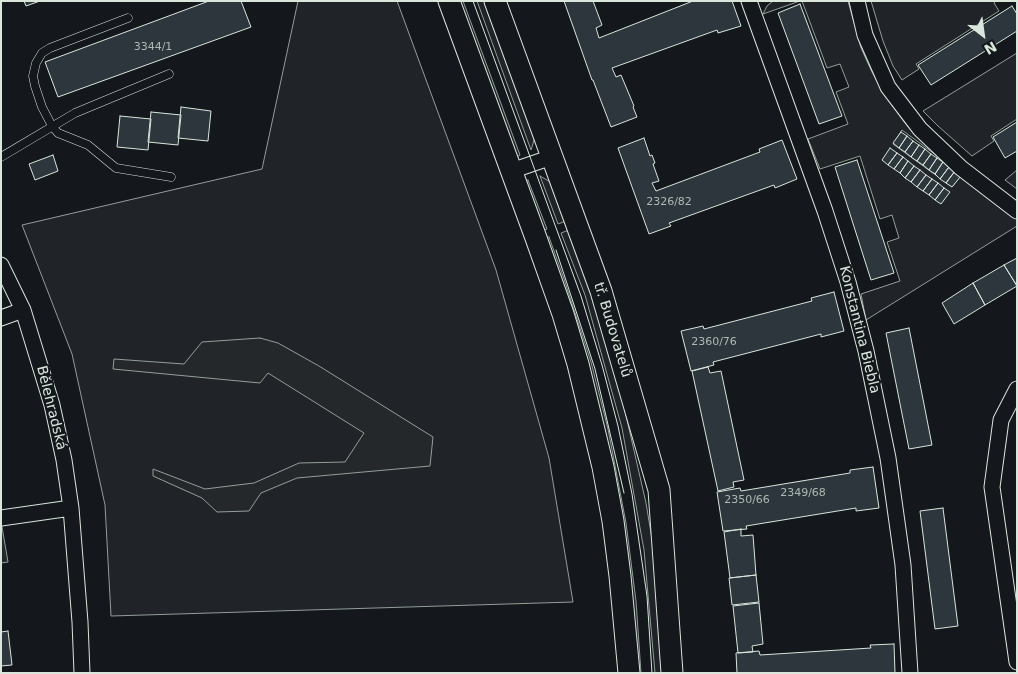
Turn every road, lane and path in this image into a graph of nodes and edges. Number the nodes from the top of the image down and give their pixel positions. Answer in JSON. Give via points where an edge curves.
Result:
{"nodes":[{"id":1,"x":449,"y":1,"type":"edge"},
{"id":2,"x":495,"y":1,"type":"edge"},
{"id":3,"x":857,"y":1,"type":"edge"},
{"id":4,"x":752,"y":2,"type":"edge"},
{"id":5,"x":128,"y":18,"type":"dead end"},
{"id":6,"x":169,"y":74,"type":"dead end"},
{"id":7,"x":52,"y":126,"type":"junction"},
{"id":8,"x":1,"y":157,"type":"edge"},
{"id":9,"x":552,"y":157,"type":"junction"},
{"id":10,"x":511,"y":171,"type":"junction"},
{"id":11,"x":171,"y":177,"type":"dead end"},
{"id":12,"x":1017,"y":211,"type":"edge"},
{"id":13,"x":1,"y":265,"type":"edge"},
{"id":14,"x":23,"y":310,"type":"junction"},
{"id":15,"x":1,"y":318,"type":"edge"},
{"id":16,"x":1017,"y":389,"type":"edge"},
{"id":17,"x":71,"y":508,"type":"junction"},
{"id":18,"x":1,"y":518,"type":"edge"},
{"id":19,"x":1017,"y":662,"type":"edge"},
{"id":20,"x":82,"y":673,"type":"edge"},
{"id":21,"x":628,"y":673,"type":"edge"},
{"id":22,"x":672,"y":673,"type":"edge"},
{"id":23,"x":910,"y":673,"type":"edge"}],
"edges":[{"from":1,"to":10,"type":"street"},
{"from":2,"to":9,"type":"street","name":"tř. Budovatelů"},
{"from":3,"to":12,"type":"street","via":[[865,35],[888,87],[920,129],[961,168]]},
{"from":4,"to":23,"type":"street","name":"Konstantina Biebla","via":[[825,211],[866,352],[888,458],[900,545]]},
{"from":5,"to":7,"type":"lane","via":[[42,53],[33,76],[42,107]]},
{"from":6,"to":7,"type":"lane","via":[[75,113]]},
{"from":7,"to":8,"type":"lane"},
{"from":7,"to":11,"type":"lane","via":[[58,133],[88,145],[116,168]]},
{"from":9,"to":10,"type":"street"},
{"from":9,"to":22,"type":"street","name":"tř. Budovatelů","via":[[601,291],[659,490]]},
{"from":10,"to":21,"type":"street","via":[[563,314],[596,439],[616,539]]},
{"from":13,"to":14,"type":"street","name":"Bělehradská"},
{"from":14,"to":15,"type":"street"},
{"from":14,"to":17,"type":"street","name":"Bělehradská","via":[[52,405]]},
{"from":16,"to":19,"type":"street","via":[[1001,420],[992,488]]},
{"from":17,"to":18,"type":"street"},
{"from":17,"to":20,"type":"street","name":"Bělehradská"}]}
